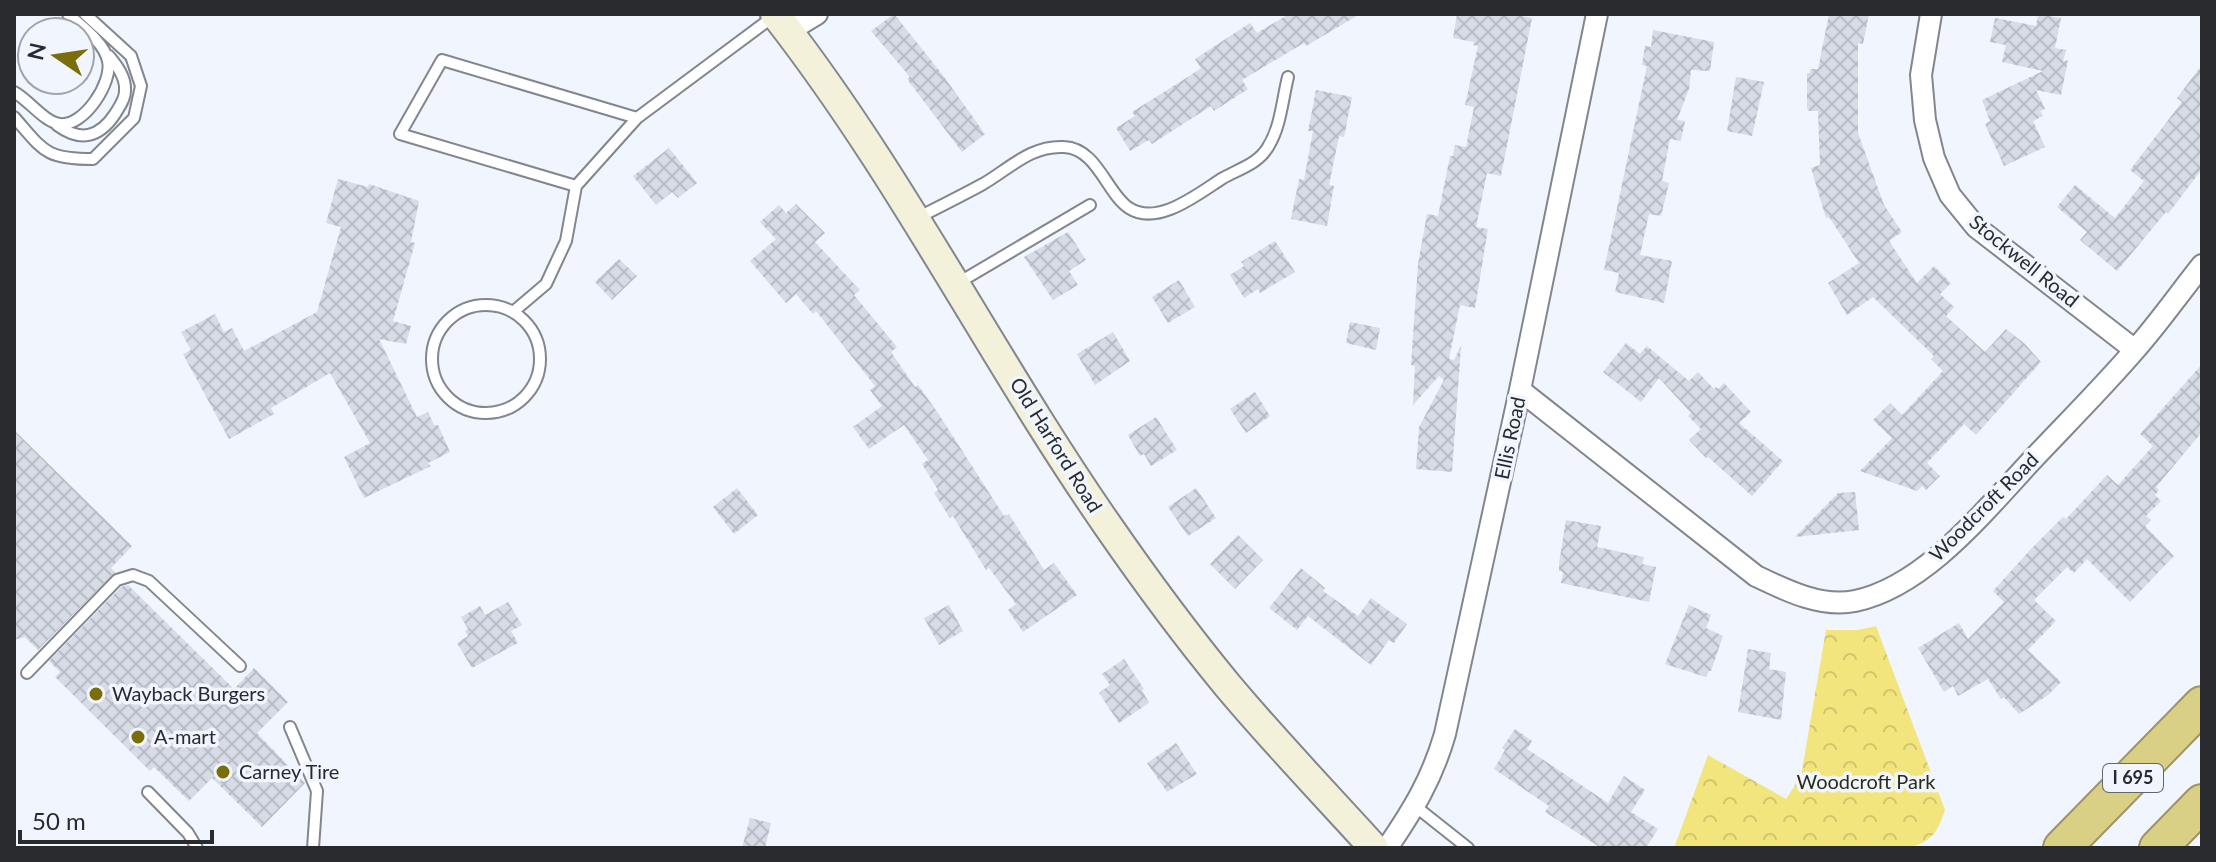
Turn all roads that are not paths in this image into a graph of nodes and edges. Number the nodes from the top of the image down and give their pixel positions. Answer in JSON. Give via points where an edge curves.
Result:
{"nodes":[{"id":1,"x":68,"y":14,"type":"edge"},
{"id":2,"x":85,"y":14,"type":"edge"},
{"id":3,"x":817,"y":14,"type":"edge"},
{"id":4,"x":1597,"y":14,"type":"edge"},
{"id":5,"x":1931,"y":14,"type":"edge"},
{"id":6,"x":780,"y":20,"type":"edge"},
{"id":7,"x":103,"y":50,"type":"junction"},
{"id":8,"x":1288,"y":77,"type":"dead end"},
{"id":9,"x":14,"y":92,"type":"edge"},
{"id":10,"x":14,"y":117,"type":"edge"},
{"id":11,"x":637,"y":118,"type":"junction"},
{"id":12,"x":55,"y":123,"type":"junction"},
{"id":13,"x":576,"y":186,"type":"junction"},
{"id":14,"x":1090,"y":205,"type":"dead end"},
{"id":15,"x":917,"y":218,"type":"junction"},
{"id":16,"x":2202,"y":265,"type":"edge"},
{"id":17,"x":956,"y":284,"type":"junction"},
{"id":18,"x":513,"y":312,"type":"junction"},
{"id":19,"x":2135,"y":350,"type":"junction"},
{"id":20,"x":1520,"y":390,"type":"junction"},
{"id":21,"x":240,"y":666,"type":"dead end"},
{"id":22,"x":27,"y":673,"type":"dead end"},
{"id":23,"x":2202,"y":705,"type":"edge"},
{"id":24,"x":290,"y":727,"type":"dead end"},
{"id":25,"x":148,"y":792,"type":"dead end"},
{"id":26,"x":2202,"y":803,"type":"edge"},
{"id":27,"x":1415,"y":806,"type":"junction"},
{"id":28,"x":197,"y":848,"type":"edge"},
{"id":29,"x":313,"y":848,"type":"edge"},
{"id":30,"x":1374,"y":848,"type":"edge"},
{"id":31,"x":1387,"y":848,"type":"edge"},
{"id":32,"x":1468,"y":848,"type":"edge"},
{"id":33,"x":2062,"y":848,"type":"edge"},
{"id":34,"x":2158,"y":848,"type":"edge"}],
"edges":[{"from":1,"to":7,"type":"lane"},
{"from":2,"to":10,"type":"lane","via":[[131,56],[141,86],[134,118],[93,159],[63,159],[49,154]]},
{"from":3,"to":6,"type":"street"},
{"from":4,"to":20,"type":"street","name":"Ellis Road"},
{"from":5,"to":19,"type":"street","name":"Stockwell Road","via":[[1921,75],[1925,120],[1950,195],[1976,227]]},
{"from":6,"to":11,"type":"lane"},
{"from":6,"to":15,"type":"street","name":"Old Harford Road"},
{"from":7,"to":12,"type":"lane","via":[[108,77],[94,103],[69,125]]},
{"from":7,"to":12,"type":"lane","via":[[124,79],[125,93],[110,122],[88,137]]},
{"from":8,"to":15,"type":"lane","via":[[1279,125],[1266,150],[1253,163],[1172,208],[1141,213],[1127,207],[1082,152],[1062,146],[1030,154]]},
{"from":9,"to":12,"type":"lane"},
{"from":11,"to":13,"type":"lane"},
{"from":11,"to":13,"type":"lane","via":[[442,60],[400,134]]},
{"from":13,"to":18,"type":"lane","via":[[566,241],[546,284]]},
{"from":14,"to":17,"type":"lane"},
{"from":15,"to":17,"type":"street","name":"Old Harford Road"},
{"from":16,"to":19,"type":"street","name":"Woodcroft Road"},
{"from":17,"to":30,"type":"street","name":"Old Harford Road","via":[[1058,450],[1160,598],[1227,685]]},
{"from":18,"to":18,"type":"lane","via":[[478,305],[447,321],[437,336],[433,371],[446,394],[467,409],[493,412],[518,402],[538,373],[536,338]]},
{"from":19,"to":20,"type":"street","name":"Woodcroft Road","via":[[1970,526],[1890,590],[1853,601],[1812,599],[1756,576]]},
{"from":20,"to":27,"type":"street","name":"Ellis Road","via":[[1445,734],[1435,769]]},
{"from":21,"to":22,"type":"lane","via":[[149,581],[133,575],[117,580]]},
{"from":23,"to":33,"type":"highway","number":"I 695"},
{"from":24,"to":29,"type":"lane","via":[[317,791]]},
{"from":25,"to":28,"type":"lane"},
{"from":26,"to":34,"type":"highway"},
{"from":27,"to":31,"type":"street","name":"Ellis Road"},
{"from":27,"to":32,"type":"lane"}]}
